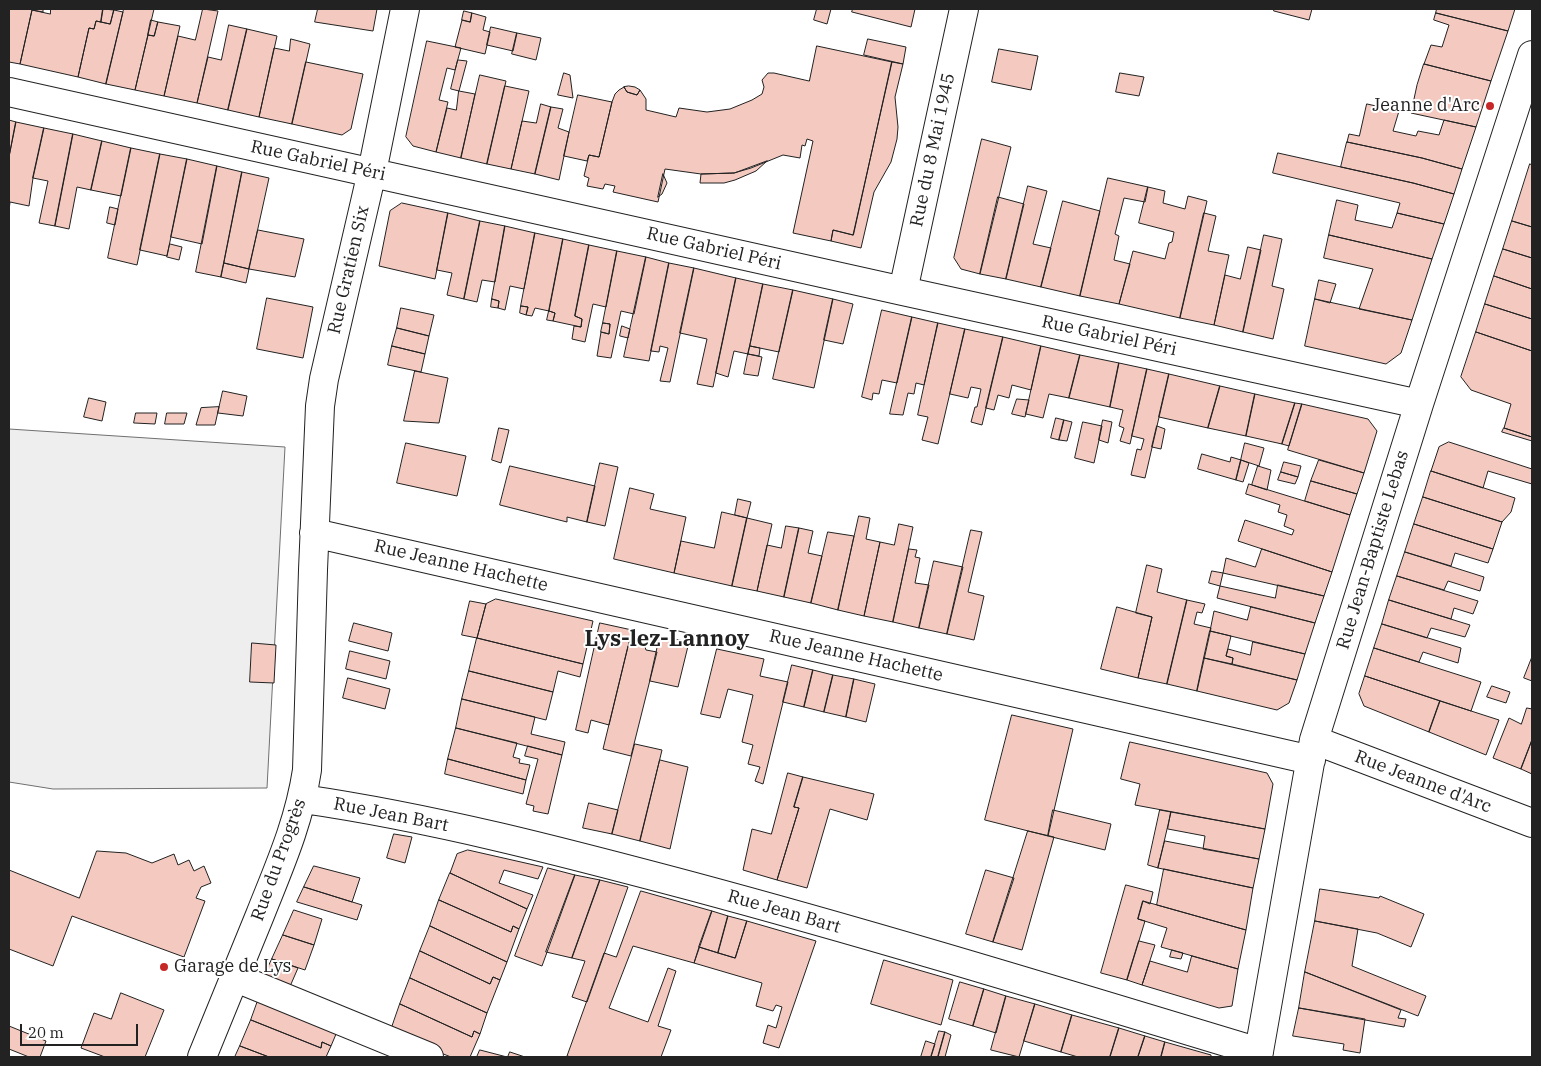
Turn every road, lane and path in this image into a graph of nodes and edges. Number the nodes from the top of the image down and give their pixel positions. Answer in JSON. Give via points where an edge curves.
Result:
{"nodes":[{"id":1,"x":405,"y":9,"type":"edge"},
{"id":2,"x":964,"y":9,"type":"edge"},
{"id":3,"x":1532,"y":55,"type":"edge"},
{"id":4,"x":9,"y":92,"type":"edge"},
{"id":5,"x":372,"y":172,"type":"junction"},
{"id":6,"x":903,"y":291,"type":"junction"},
{"id":7,"x":1419,"y":404,"type":"junction"},
{"id":8,"x":314,"y":533,"type":"junction"},
{"id":9,"x":1313,"y":750,"type":"junction"},
{"id":10,"x":303,"y":799,"type":"junction"},
{"id":11,"x":1532,"y":823,"type":"edge"},
{"id":12,"x":234,"y":977,"type":"junction"},
{"id":13,"x":1258,"y":1054,"type":"edge"},
{"id":14,"x":202,"y":1057,"type":"edge"},
{"id":15,"x":429,"y":1057,"type":"edge"}],
"edges":[{"from":1,"to":5,"type":"street","name":"Rue Gratien Six"},
{"from":2,"to":6,"type":"street","name":"Rue du 8 Mai 1945"},
{"from":3,"to":7,"type":"street","name":"Rue Jean-Baptiste Lebas"},
{"from":4,"to":5,"type":"street","name":"Rue Gabriel Péri"},
{"from":5,"to":6,"type":"street","name":"Rue Gabriel Péri"},
{"from":5,"to":8,"type":"street","name":"Rue Gratien Six","via":[[324,379]]},
{"from":6,"to":7,"type":"street","name":"Rue Gabriel Péri"},
{"from":7,"to":9,"type":"street","name":"Rue Jean-Baptiste Lebas"},
{"from":8,"to":9,"type":"street","name":"Rue Jeanne Hachette"},
{"from":8,"to":10,"type":"street","name":"Rue du Progrès","via":[[307,770]]},
{"from":9,"to":11,"type":"street","name":"Rue Jeanne d'Arc"},
{"from":9,"to":13,"type":"street","name":"Rue Jean-Baptiste Lebas"},
{"from":10,"to":12,"type":"street","name":"Rue du Progrès","via":[[295,828]]},
{"from":10,"to":13,"type":"street","name":"Rue Jean Bart","via":[[477,832],[599,862],[759,905]]},
{"from":12,"to":14,"type":"street","name":"Rue du Progrès"},
{"from":12,"to":15,"type":"street"}]}
